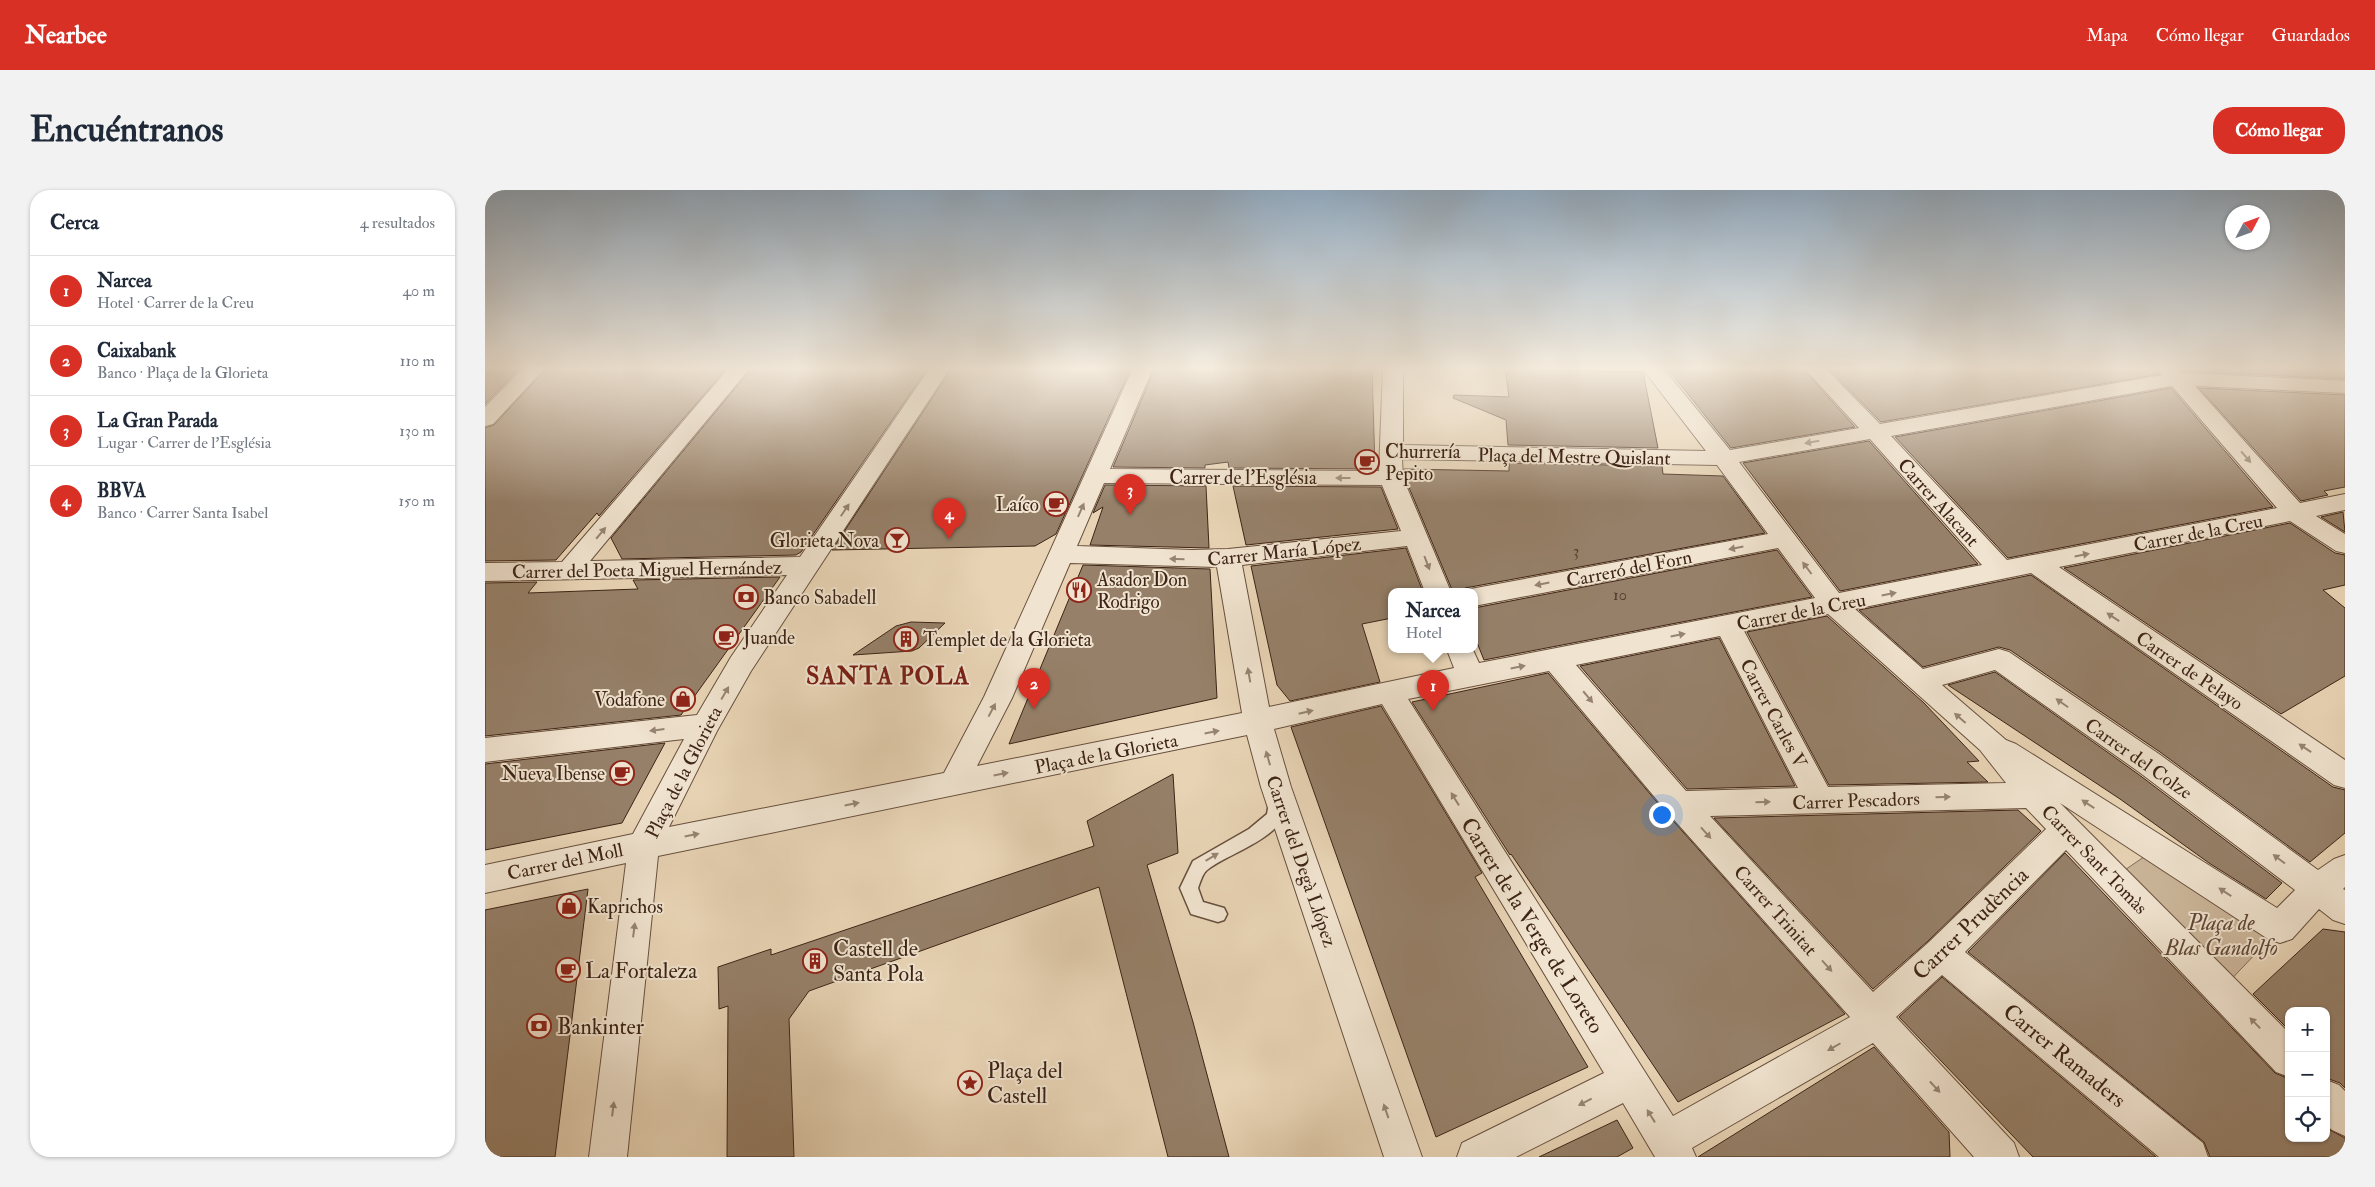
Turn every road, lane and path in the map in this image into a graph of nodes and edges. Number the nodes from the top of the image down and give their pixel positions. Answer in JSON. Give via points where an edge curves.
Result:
{"nodes":[{"id":1,"x":702,"y":413,"type":"edge"},
{"id":2,"x":910,"y":413,"type":"edge"},
{"id":3,"x":1123,"y":413,"type":"edge"},
{"id":4,"x":1392,"y":413,"type":"edge"},
{"id":5,"x":1688,"y":413,"type":"edge"},
{"id":6,"x":1858,"y":413,"type":"edge"},
{"id":7,"x":1968,"y":413,"type":"edge"},
{"id":8,"x":2207,"y":413,"type":"edge"},
{"id":9,"x":1875,"y":431,"type":"junction"},
{"id":10,"x":1392,"y":452,"type":"junction"},
{"id":11,"x":1724,"y":458,"type":"junction"},
{"id":12,"x":1095,"y":476,"type":"junction"},
{"id":13,"x":1391,"y":478,"type":"junction"},
{"id":14,"x":2345,"y":502,"type":"edge"},
{"id":15,"x":2295,"y":513,"type":"junction"},
{"id":16,"x":1417,"y":537,"type":"junction"},
{"id":17,"x":1784,"y":539,"type":"junction"},
{"id":18,"x":2345,"y":545,"type":"edge"},
{"id":19,"x":1061,"y":554,"type":"junction"},
{"id":20,"x":1228,"y":558,"type":"junction"},
{"id":21,"x":2036,"y":564,"type":"junction"},
{"id":22,"x":809,"y":566,"type":"junction"},
{"id":23,"x":569,"y":570,"type":"junction"},
{"id":24,"x":2002,"y":571,"type":"junction"},
{"id":25,"x":485,"y":572,"type":"edge"},
{"id":26,"x":1437,"y":588,"type":"edge"},
{"id":27,"x":1478,"y":596,"type":"edge"},
{"id":28,"x":1834,"y":605,"type":"junction"},
{"id":29,"x":1728,"y":626,"type":"junction"},
{"id":30,"x":1462,"y":653,"type":"edge"},
{"id":31,"x":1556,"y":660,"type":"junction"},
{"id":32,"x":1471,"y":676,"type":"junction"},
{"id":33,"x":1918,"y":681,"type":"junction"},
{"id":34,"x":1389,"y":692,"type":"junction"},
{"id":35,"x":1258,"y":722,"type":"junction"},
{"id":36,"x":706,"y":725,"type":"junction"},
{"id":37,"x":1989,"y":742,"type":"junction"},
{"id":38,"x":485,"y":750,"type":"edge"},
{"id":39,"x":2345,"y":776,"type":"edge"},
{"id":40,"x":953,"y":784,"type":"junction"},
{"id":41,"x":1276,"y":787,"type":"junction"},
{"id":42,"x":2033,"y":795,"type":"junction"},
{"id":43,"x":1820,"y":801,"type":"junction"},
{"id":44,"x":1679,"y":804,"type":"junction"},
{"id":45,"x":2066,"y":830,"type":"junction"},
{"id":46,"x":644,"y":844,"type":"junction"},
{"id":47,"x":2345,"y":869,"type":"edge"},
{"id":48,"x":485,"y":879,"type":"edge"},
{"id":49,"x":2318,"y":888,"type":"junction"},
{"id":50,"x":2345,"y":909,"type":"edge"},
{"id":51,"x":1218,"y":914,"type":"dead end"},
{"id":52,"x":1941,"y":953,"type":"junction"},
{"id":53,"x":1874,"y":1019,"type":"junction"},
{"id":54,"x":2285,"y":1055,"type":"edge"},
{"id":55,"x":1629,"y":1080,"type":"junction"},
{"id":56,"x":2330,"y":1102,"type":"edge"},
{"id":57,"x":2345,"y":1117,"type":"edge"},
{"id":58,"x":1672,"y":1149,"type":"edge"},
{"id":59,"x":608,"y":1157,"type":"edge"},
{"id":60,"x":1403,"y":1157,"type":"edge"},
{"id":61,"x":1476,"y":1157,"type":"edge"},
{"id":62,"x":2000,"y":1157,"type":"edge"},
{"id":63,"x":2189,"y":1157,"type":"edge"}],
"edges":[{"from":23,"to":1,"type":"street","one_way":true},
{"from":22,"to":2,"type":"street","name":"Plaça de la Glorieta","one_way":true},
{"from":3,"to":12,"type":"street"},
{"from":4,"to":10,"type":"street"},
{"from":5,"to":11,"type":"street"},
{"from":6,"to":9,"type":"street","name":"Carrer Alacant"},
{"from":7,"to":9,"type":"street","name":"Plaça del Mestre Quislant"},
{"from":8,"to":15,"type":"street","one_way":true},
{"from":9,"to":11,"type":"street","name":"Plaça del Mestre Quislant","one_way":true},
{"from":9,"to":24,"type":"street","name":"Carrer Alacant"},
{"from":10,"to":11,"type":"street","name":"Plaça del Mestre Quislant"},
{"from":10,"to":13,"type":"street"},
{"from":11,"to":17,"type":"street","name":"Carrer Sant Tomàs"},
{"from":13,"to":12,"type":"street","name":"Carrer de l'Església","one_way":true},
{"from":19,"to":12,"type":"street","one_way":true},
{"from":13,"to":16,"type":"street"},
{"from":14,"to":15,"type":"street","name":"Carrer de la Creu"},
{"from":15,"to":18,"type":"street"},
{"from":21,"to":15,"type":"street","name":"Carrer de la Creu","one_way":true},
{"from":16,"to":20,"type":"street","name":"Carrer María López"},
{"from":16,"to":26,"type":"street","one_way":true},
{"from":17,"to":27,"type":"street","name":"Carreró del Forn","one_way":true},
{"from":28,"to":17,"type":"street","name":"Carrer Sant Tomàs","one_way":true},
{"from":20,"to":19,"type":"street","name":"Carrer María López","one_way":true},
{"from":40,"to":19,"type":"street","one_way":true,"via":[[998,698]]},
{"from":35,"to":20,"type":"street","name":"Carrer del Degà Llópez","one_way":true},
{"from":21,"to":24,"type":"street","name":"Carrer de la Creu"},
{"from":39,"to":21,"type":"street","name":"Carrer de Pelayo","one_way":true},
{"from":22,"to":23,"type":"street","name":"Carrer del Poeta Miguel Hernández"},
{"from":36,"to":22,"type":"street","name":"Plaça de la Glorieta","one_way":true,"via":[[741,664]]},
{"from":23,"to":25,"type":"street","name":"Carrer del Poeta Miguel Hernández"},
{"from":28,"to":24,"type":"street","name":"Carrer de la Creu","one_way":true},
{"from":28,"to":29,"type":"street","name":"Carrer de la Creu"},
{"from":28,"to":33,"type":"street","name":"Carrer Sant Tomàs"},
{"from":31,"to":29,"type":"street","name":"Carrer de la Creu","one_way":true},
{"from":29,"to":43,"type":"street","name":"Carrer Carles V"},
{"from":30,"to":32,"type":"street"},
{"from":32,"to":31,"type":"street","name":"Carrer de la Creu","one_way":true},
{"from":31,"to":44,"type":"street","name":"Carrer Trinitat","one_way":true},
{"from":32,"to":34,"type":"street","name":"Carrer de la Creu"},
{"from":37,"to":33,"type":"street","name":"Carrer Sant Tomàs","one_way":true},
{"from":49,"to":33,"type":"street","name":"Carrer del Colze","one_way":true,"via":[[2149,763],[1999,660]]},
{"from":35,"to":34,"type":"street","name":"Carrer de la Creu","one_way":true},
{"from":55,"to":34,"type":"street","name":"Carrer de la Verge de Loreto","one_way":true},
{"from":40,"to":35,"type":"street","name":"Plaça de la Glorieta","one_way":true},
{"from":41,"to":35,"type":"street","name":"Carrer del Degà Llópez","one_way":true},
{"from":36,"to":38,"type":"street","one_way":true},
{"from":36,"to":46,"type":"street","name":"Plaça de la Glorieta"},
{"from":37,"to":42,"type":"street","name":"Carrer Sant Tomàs"},
{"from":49,"to":37,"type":"street","name":"Carrer Sant Tomàs","one_way":true,"via":[[2280,928]]},
{"from":46,"to":40,"type":"street","name":"Plaça de la Glorieta","one_way":true},
{"from":51,"to":41,"type":"lane","one_way":true,"via":[[1197,908],[1189,888],[1199,866],[1255,834],[1275,817]]},
{"from":60,"to":41,"type":"street","name":"Carrer del Degà Llópez","one_way":true},
{"from":43,"to":42,"type":"street","name":"Carrer Pescadors","one_way":true},
{"from":42,"to":45,"type":"street","name":"Carrer Sant Tomàs"},
{"from":44,"to":43,"type":"street","name":"Carrer Pescadors","one_way":true},
{"from":44,"to":53,"type":"street","name":"Carrer Trinitat","one_way":true},
{"from":45,"to":52,"type":"street","name":"Carrer Prudència"},
{"from":54,"to":45,"type":"street","name":"Carrer Sant Tomàs","one_way":true},
{"from":46,"to":48,"type":"street","name":"Carrer del Moll"},
{"from":59,"to":46,"type":"street","one_way":true},
{"from":47,"to":49,"type":"street"},
{"from":49,"to":50,"type":"street","name":"Carrer del Colze"},
{"from":52,"to":53,"type":"street","name":"Carrer Prudència"},
{"from":52,"to":63,"type":"street","name":"Carrer Ramaders"},
{"from":53,"to":58,"type":"street","name":"Carrer Prudència","one_way":true},
{"from":53,"to":62,"type":"street","name":"Carrer Trinitat","one_way":true},
{"from":58,"to":55,"type":"street","name":"Carrer de la Verge de Loreto","one_way":true},
{"from":55,"to":61,"type":"street","one_way":true},
{"from":56,"to":57,"type":"street"}]}
